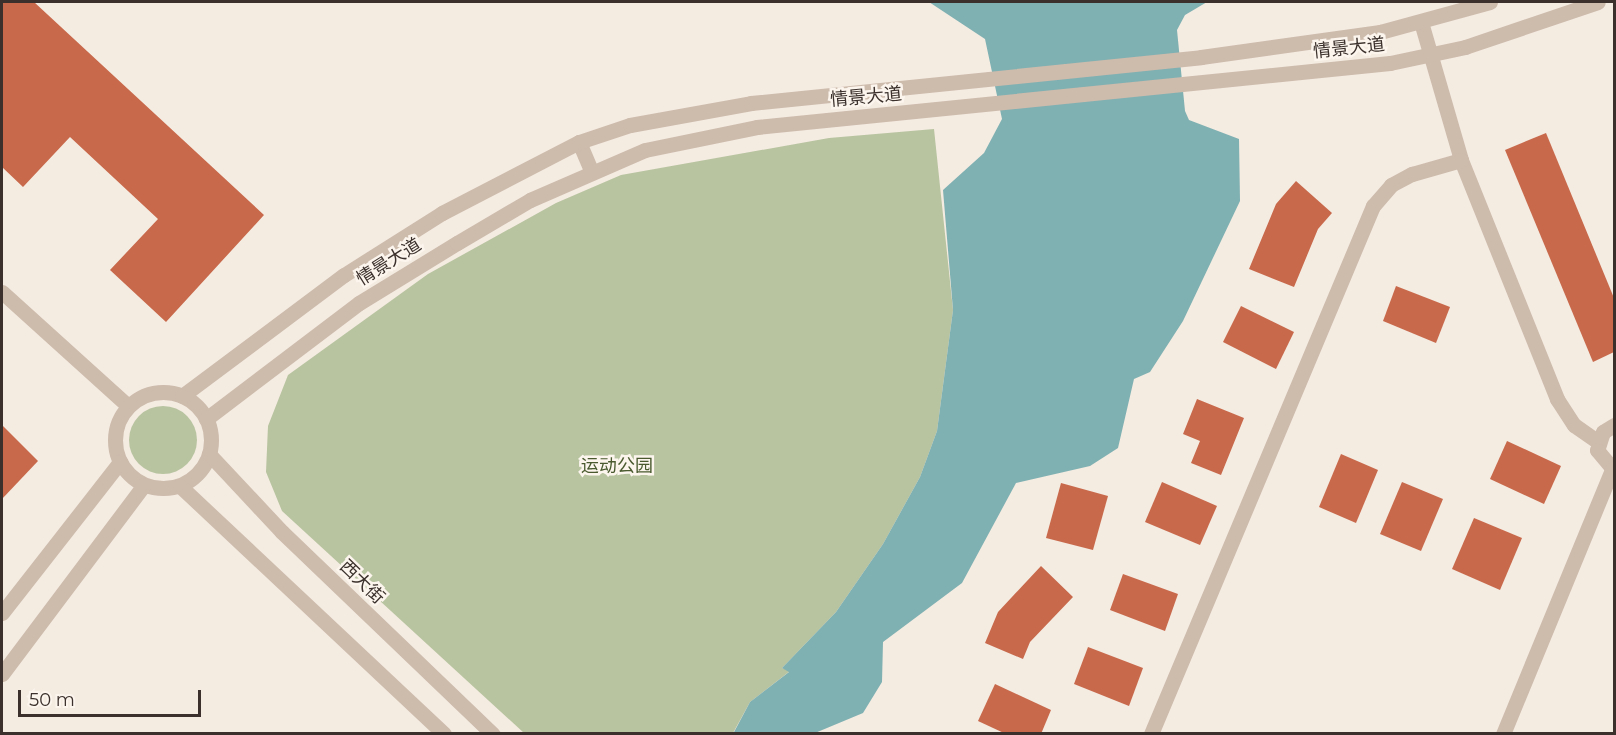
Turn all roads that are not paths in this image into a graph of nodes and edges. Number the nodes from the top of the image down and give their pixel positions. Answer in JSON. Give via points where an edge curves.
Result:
{"nodes":[{"id":1,"x":1490,"y":2,"type":"edge"},
{"id":2,"x":1598,"y":2,"type":"edge"},
{"id":3,"x":1421,"y":22,"type":"junction"},
{"id":4,"x":1427,"y":55,"type":"junction"},
{"id":5,"x":579,"y":142,"type":"junction"},
{"id":6,"x":1461,"y":160,"type":"junction"},
{"id":7,"x":591,"y":170,"type":"junction"},
{"id":8,"x":2,"y":292,"type":"edge"},
{"id":9,"x":182,"y":396,"type":"junction"},
{"id":10,"x":128,"y":406,"type":"junction"},
{"id":11,"x":206,"y":419,"type":"junction"},
{"id":12,"x":1614,"y":425,"type":"edge"},
{"id":13,"x":1598,"y":442,"type":"junction"},
{"id":14,"x":209,"y":454,"type":"junction"},
{"id":15,"x":120,"y":462,"type":"junction"},
{"id":16,"x":1613,"y":470,"type":"edge"},
{"id":17,"x":144,"y":485,"type":"junction"},
{"id":18,"x":180,"y":486,"type":"junction"},
{"id":19,"x":2,"y":613,"type":"edge"},
{"id":20,"x":2,"y":674,"type":"edge"},
{"id":21,"x":444,"y":734,"type":"edge"},
{"id":22,"x":493,"y":734,"type":"edge"},
{"id":23,"x":1151,"y":734,"type":"edge"},
{"id":24,"x":1503,"y":734,"type":"edge"}],
"edges":[{"from":1,"to":3,"type":"street","name":"情景大道"},
{"from":2,"to":4,"type":"street","name":"情景大道"},
{"from":3,"to":4,"type":"street"},
{"from":3,"to":5,"type":"street","name":"情景大道","via":[[1201,57],[694,112]]},
{"from":4,"to":6,"type":"street"},
{"from":4,"to":7,"type":"street","name":"情景大道","via":[[1204,83],[757,127],[645,150]]},
{"from":5,"to":7,"type":"street"},
{"from":5,"to":9,"type":"street","name":"情景大道","via":[[442,213],[344,275]]},
{"from":6,"to":13,"type":"street","via":[[1557,399],[1574,425]]},
{"from":6,"to":23,"type":"street","via":[[1412,174],[1391,185],[1373,206]]},
{"from":7,"to":11,"type":"street","name":"情景大道","via":[[530,200],[359,303]]},
{"from":8,"to":10,"type":"street"},
{"from":9,"to":10,"type":"street","via":[[153,393]]},
{"from":9,"to":11,"type":"street"},
{"from":10,"to":15,"type":"street","via":[[115,433]]},
{"from":11,"to":14,"type":"street"},
{"from":12,"to":13,"type":"street"},
{"from":13,"to":16,"type":"street","via":[[1600,458]]},
{"from":14,"to":18,"type":"street","via":[[203,468]]},
{"from":14,"to":22,"type":"street","name":"西大街","via":[[282,532]]},
{"from":15,"to":17,"type":"street"},
{"from":15,"to":19,"type":"street"},
{"from":16,"to":24,"type":"street"},
{"from":17,"to":18,"type":"street"},
{"from":17,"to":20,"type":"street"},
{"from":18,"to":21,"type":"street"}]}
